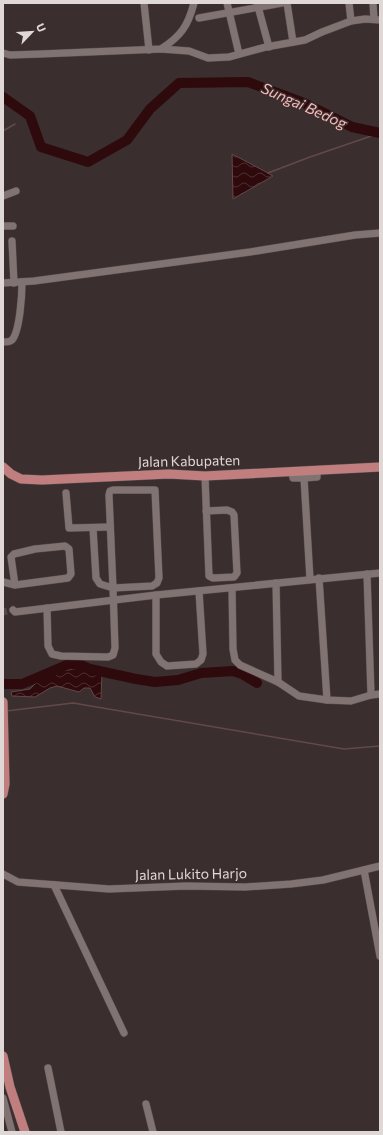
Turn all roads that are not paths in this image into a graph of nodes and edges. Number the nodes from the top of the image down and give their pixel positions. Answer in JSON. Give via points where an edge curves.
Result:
{"nodes":[{"id":1,"x":144,"y":3,"type":"edge"},
{"id":2,"x":194,"y":3,"type":"edge"},
{"id":3,"x":227,"y":3,"type":"edge"},
{"id":4,"x":282,"y":3,"type":"edge"},
{"id":5,"x":287,"y":3,"type":"edge"},
{"id":6,"x":349,"y":3,"type":"edge"},
{"id":7,"x":373,"y":3,"type":"edge"},
{"id":8,"x":257,"y":5,"type":"edge"},
{"id":9,"x":229,"y":13,"type":"junction"},
{"id":10,"x":199,"y":18,"type":"dead end"},
{"id":11,"x":377,"y":19,"type":"edge"},
{"id":12,"x":351,"y":22,"type":"junction"},
{"id":13,"x":293,"y":42,"type":"junction"},
{"id":14,"x":269,"y":47,"type":"junction"},
{"id":15,"x":161,"y":49,"type":"junction"},
{"id":16,"x":149,"y":50,"type":"junction"},
{"id":17,"x":3,"y":53,"type":"edge"},
{"id":18,"x":239,"y":54,"type":"junction"},
{"id":19,"x":16,"y":192,"type":"dead end"},
{"id":20,"x":3,"y":196,"type":"edge"},
{"id":21,"x":3,"y":226,"type":"edge"},
{"id":22,"x":13,"y":226,"type":"dead end"},
{"id":23,"x":380,"y":233,"type":"edge"},
{"id":24,"x":12,"y":241,"type":"dead end"},
{"id":25,"x":3,"y":282,"type":"edge"},
{"id":26,"x":22,"y":282,"type":"junction"},
{"id":27,"x":14,"y":283,"type":"junction"},
{"id":28,"x":3,"y":342,"type":"edge"},
{"id":29,"x":3,"y":467,"type":"edge"},
{"id":30,"x":380,"y":467,"type":"edge"},
{"id":31,"x":317,"y":470,"type":"junction"},
{"id":32,"x":292,"y":471,"type":"junction"},
{"id":33,"x":205,"y":476,"type":"junction"},
{"id":34,"x":304,"y":478,"type":"junction"},
{"id":35,"x":66,"y":493,"type":"dead end"},
{"id":36,"x":206,"y":511,"type":"junction"},
{"id":37,"x":110,"y":527,"type":"junction"},
{"id":38,"x":93,"y":528,"type":"junction"},
{"id":39,"x":380,"y":573,"type":"edge"},
{"id":40,"x":367,"y":574,"type":"junction"},
{"id":41,"x":319,"y":578,"type":"junction"},
{"id":42,"x":310,"y":579,"type":"junction"},
{"id":43,"x":3,"y":582,"type":"edge"},
{"id":44,"x":276,"y":583,"type":"junction"},
{"id":45,"x":15,"y":585,"type":"junction"},
{"id":46,"x":113,"y":588,"type":"junction"},
{"id":47,"x":232,"y":588,"type":"junction"},
{"id":48,"x":199,"y":591,"type":"junction"},
{"id":49,"x":156,"y":595,"type":"junction"},
{"id":50,"x":112,"y":600,"type":"junction"},
{"id":51,"x":47,"y":608,"type":"junction"},
{"id":52,"x":9,"y":611,"type":"dead end"},
{"id":53,"x":278,"y":682,"type":"junction"},
{"id":54,"x":380,"y":694,"type":"edge"},
{"id":55,"x":371,"y":695,"type":"junction"},
{"id":56,"x":327,"y":700,"type":"junction"},
{"id":57,"x":3,"y":704,"type":"edge"},
{"id":58,"x":3,"y":794,"type":"edge"},
{"id":59,"x":380,"y":866,"type":"edge"},
{"id":60,"x":364,"y":870,"type":"junction"},
{"id":61,"x":3,"y":874,"type":"edge"},
{"id":62,"x":54,"y":885,"type":"junction"},
{"id":63,"x":380,"y":956,"type":"edge"},
{"id":64,"x":124,"y":1033,"type":"dead end"},
{"id":65,"x":3,"y":1056,"type":"edge"},
{"id":66,"x":48,"y":1068,"type":"dead end"},
{"id":67,"x":3,"y":1098,"type":"edge"},
{"id":68,"x":146,"y":1104,"type":"dead end"},
{"id":69,"x":12,"y":1132,"type":"edge"},
{"id":70,"x":24,"y":1132,"type":"edge"},
{"id":71,"x":61,"y":1132,"type":"edge"},
{"id":72,"x":153,"y":1132,"type":"edge"}],
"edges":[{"from":1,"to":16,"type":"street"},
{"from":2,"to":15,"type":"street","via":[[183,31]]},
{"from":3,"to":9,"type":"street"},
{"from":4,"to":8,"type":"street"},
{"from":5,"to":13,"type":"street"},
{"from":6,"to":12,"type":"street"},
{"from":7,"to":11,"type":"street"},
{"from":8,"to":9,"type":"street"},
{"from":8,"to":14,"type":"street"},
{"from":9,"to":10,"type":"street"},
{"from":9,"to":18,"type":"street"},
{"from":11,"to":12,"type":"street"},
{"from":12,"to":13,"type":"street","via":[[305,40]]},
{"from":13,"to":14,"type":"street"},
{"from":14,"to":18,"type":"street"},
{"from":15,"to":16,"type":"street"},
{"from":15,"to":18,"type":"street","via":[[189,51],[217,58]]},
{"from":16,"to":17,"type":"street","via":[[10,55]]},
{"from":19,"to":20,"type":"street"},
{"from":21,"to":22,"type":"street"},
{"from":23,"to":26,"type":"street"},
{"from":24,"to":27,"type":"street"},
{"from":25,"to":27,"type":"street"},
{"from":26,"to":27,"type":"street"},
{"from":26,"to":28,"type":"street","via":[[22,305],[16,333],[13,339]]},
{"from":29,"to":33,"type":"main road","name":"Jalan Kabupaten","via":[[21,479],[42,480],[169,474]]},
{"from":30,"to":31,"type":"main road","name":"Jalan Kabupaten"},
{"from":31,"to":32,"type":"main road","name":"Jalan Kabupaten"},
{"from":31,"to":34,"type":"street","via":[[317,477]]},
{"from":32,"to":33,"type":"main road","name":"Jalan Kabupaten"},
{"from":32,"to":34,"type":"street","via":[[294,478]]},
{"from":33,"to":36,"type":"street"},
{"from":34,"to":42,"type":"street"},
{"from":35,"to":38,"type":"street","via":[[69,528]]},
{"from":36,"to":36,"type":"street","via":[[227,510],[234,515],[237,573],[234,577],[209,576]]},
{"from":37,"to":38,"type":"street"},
{"from":37,"to":46,"type":"street"},
{"from":37,"to":46,"type":"street","via":[[110,491],[155,490],[159,578],[157,583],[152,586]]},
{"from":38,"to":46,"type":"street","via":[[96,578],[100,584]]},
{"from":39,"to":40,"type":"street"},
{"from":40,"to":41,"type":"street"},
{"from":40,"to":55,"type":"street"},
{"from":41,"to":42,"type":"street"},
{"from":41,"to":56,"type":"street"},
{"from":42,"to":44,"type":"street"},
{"from":43,"to":45,"type":"street"},
{"from":44,"to":47,"type":"street"},
{"from":44,"to":53,"type":"street"},
{"from":45,"to":45,"type":"street","via":[[11,557],[14,554],[65,546],[69,549],[71,574],[68,578]]},
{"from":46,"to":50,"type":"street"},
{"from":47,"to":48,"type":"street"},
{"from":47,"to":53,"type":"street","via":[[235,660],[240,665]]},
{"from":48,"to":49,"type":"street"},
{"from":48,"to":49,"type":"street","via":[[203,654],[196,664],[167,666],[156,654]]},
{"from":49,"to":50,"type":"street"},
{"from":50,"to":51,"type":"street"},
{"from":50,"to":51,"type":"street","via":[[115,648],[113,655],[108,657],[52,654],[48,646]]},
{"from":51,"to":52,"type":"street"},
{"from":53,"to":56,"type":"street","via":[[299,696]]},
{"from":54,"to":55,"type":"street"},
{"from":55,"to":56,"type":"street","via":[[350,701]]},
{"from":57,"to":58,"type":"main road"},
{"from":59,"to":60,"type":"street","name":"Jalan Lukito Harjo"},
{"from":60,"to":62,"type":"street","name":"Jalan Lukito Harjo","via":[[323,880],[245,887],[109,889]]},
{"from":60,"to":63,"type":"street"},
{"from":61,"to":62,"type":"street","name":"Jalan Lukito Harjo","via":[[18,882]]},
{"from":62,"to":64,"type":"street"},
{"from":65,"to":70,"type":"main road"},
{"from":66,"to":71,"type":"street"},
{"from":67,"to":69,"type":"street"},
{"from":68,"to":72,"type":"street"}]}
